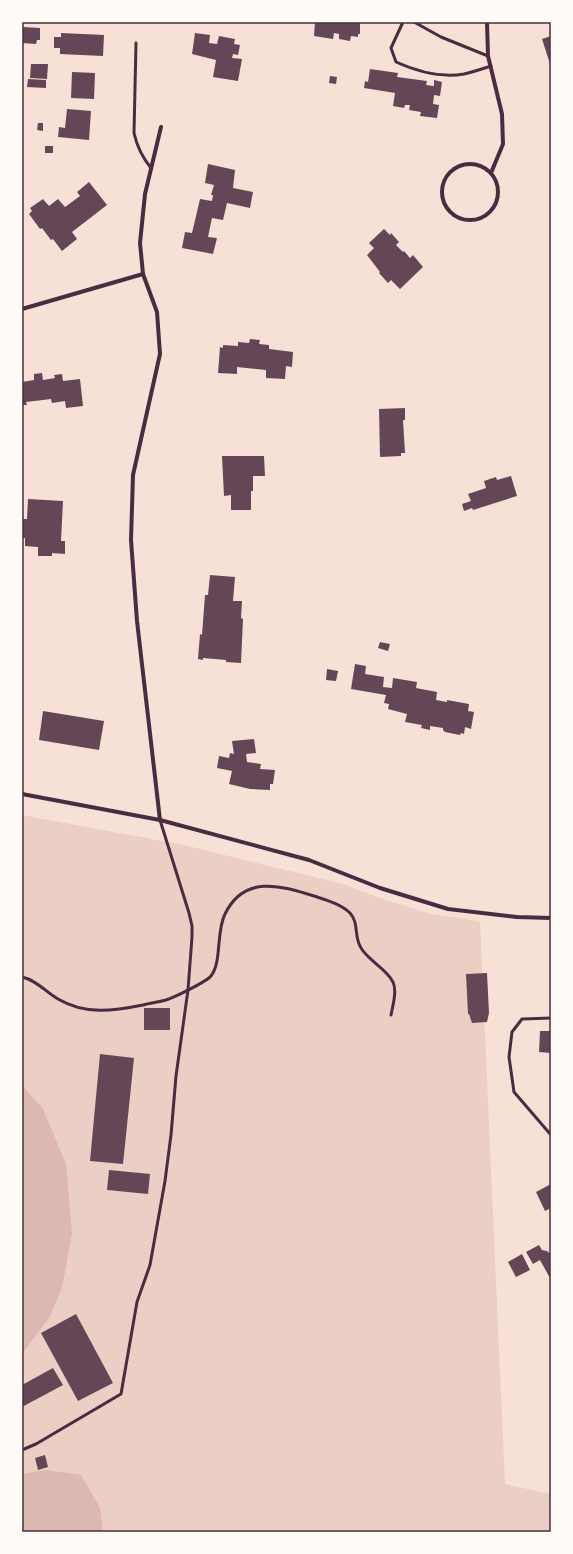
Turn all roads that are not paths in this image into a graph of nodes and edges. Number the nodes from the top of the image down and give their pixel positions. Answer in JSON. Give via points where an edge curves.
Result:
{"nodes":[{"id":1,"x":403,"y":22,"type":"edge"},
{"id":2,"x":414,"y":22,"type":"edge"},
{"id":3,"x":487,"y":22,"type":"edge"},
{"id":4,"x":136,"y":43,"type":"dead end"},
{"id":5,"x":488,"y":56,"type":"junction"},
{"id":6,"x":491,"y":66,"type":"junction"},
{"id":7,"x":160,"y":127,"type":"dead end"},
{"id":8,"x":151,"y":168,"type":"junction"},
{"id":9,"x":491,"y":173,"type":"junction"},
{"id":10,"x":143,"y":274,"type":"junction"},
{"id":11,"x":22,"y":309,"type":"edge"},
{"id":12,"x":22,"y":794,"type":"edge"},
{"id":13,"x":160,"y":820,"type":"junction"},
{"id":14,"x":551,"y":918,"type":"edge"},
{"id":15,"x":22,"y":977,"type":"edge"},
{"id":16,"x":188,"y":990,"type":"junction"},
{"id":17,"x":391,"y":1015,"type":"dead end"},
{"id":18,"x":551,"y":1018,"type":"edge"},
{"id":19,"x":551,"y":1135,"type":"edge"},
{"id":20,"x":22,"y":1450,"type":"edge"}],
"edges":[{"from":1,"to":6,"type":"lane","via":[[391,48],[396,62],[444,75],[463,74]]},
{"from":2,"to":5,"type":"lane","via":[[441,37]]},
{"from":3,"to":5,"type":"street"},
{"from":4,"to":8,"type":"lane","via":[[134,133],[136,144]]},
{"from":5,"to":6,"type":"street"},
{"from":6,"to":9,"type":"street","via":[[502,114],[503,137],[503,144]]},
{"from":7,"to":8,"type":"street"},
{"from":8,"to":10,"type":"street","via":[[145,194],[140,243]]},
{"from":9,"to":9,"type":"street","via":[[483,167],[463,164],[446,176],[441,195],[450,213],[458,219],[468,221],[478,220],[487,215],[498,200],[499,190]]},
{"from":10,"to":11,"type":"street"},
{"from":10,"to":13,"type":"street","via":[[157,312],[160,354],[133,475],[131,540],[137,621]]},
{"from":12,"to":13,"type":"street"},
{"from":13,"to":14,"type":"street","via":[[309,860],[380,888],[448,909]]},
{"from":13,"to":16,"type":"lane","via":[[192,926]]},
{"from":15,"to":16,"type":"lane","via":[[57,999],[88,1011],[138,1006],[166,1000]]},
{"from":16,"to":17,"type":"lane","via":[[211,977],[215,969],[220,927],[232,902],[247,890],[258,886],[283,887],[325,900],[349,912],[356,921],[359,945],[393,982]]},
{"from":16,"to":20,"type":"lane","via":[[171,1134],[156,1232],[150,1265],[137,1302],[121,1394]]},
{"from":18,"to":19,"type":"lane","via":[[522,1019],[512,1032],[509,1057],[514,1092]]}]}
